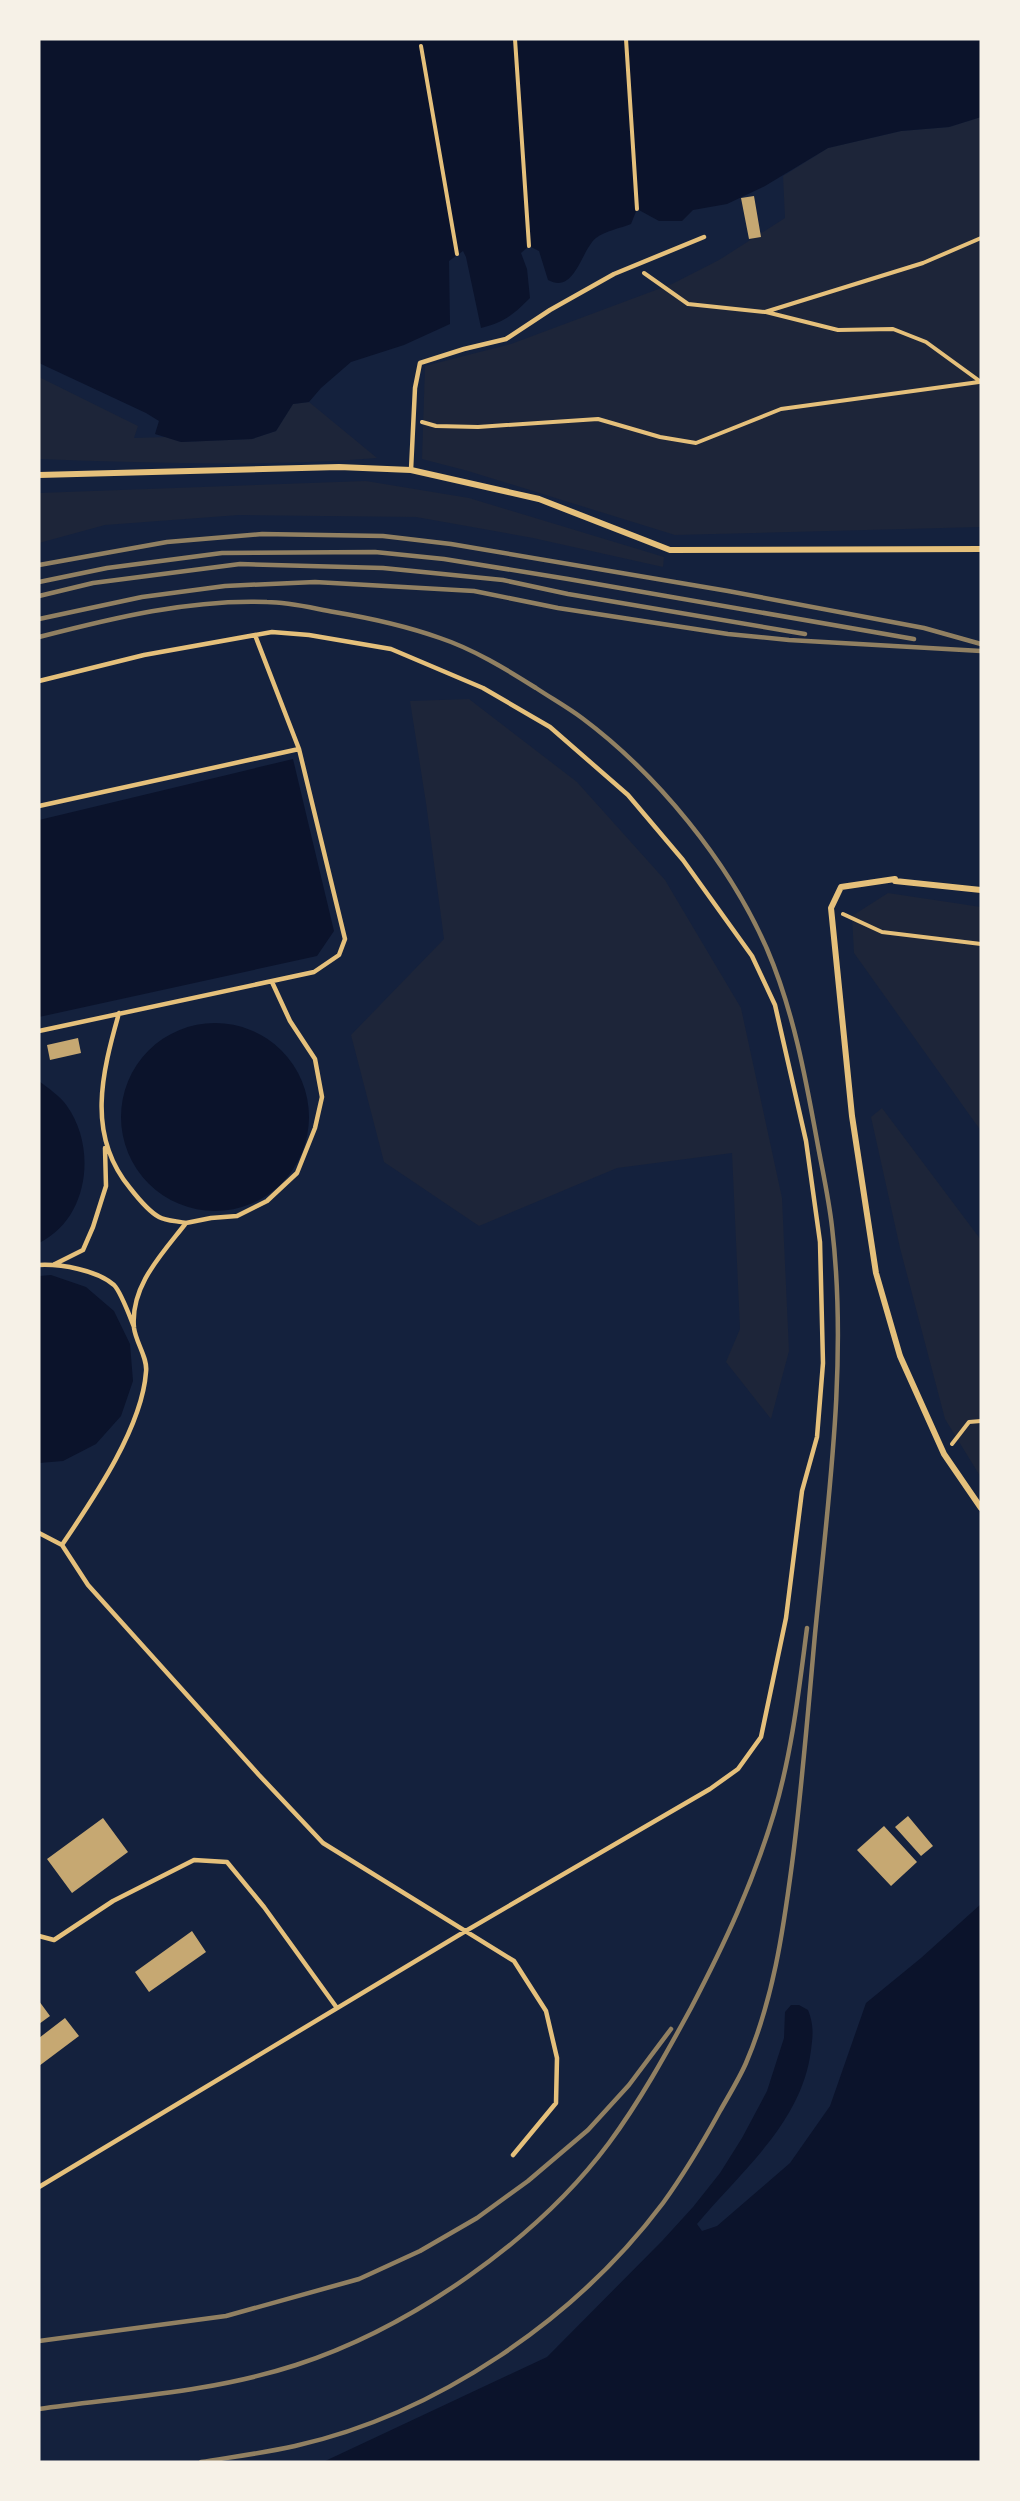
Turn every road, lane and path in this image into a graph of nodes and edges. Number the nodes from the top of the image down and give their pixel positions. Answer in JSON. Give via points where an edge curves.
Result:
{"nodes":[{"id":1,"x":515,"y":39,"type":"edge"},
{"id":2,"x":626,"y":39,"type":"edge"},
{"id":3,"x":421,"y":46,"type":"dead end"},
{"id":4,"x":637,"y":208,"type":"dead end"},
{"id":5,"x":704,"y":237,"type":"dead end"},
{"id":6,"x":981,"y":238,"type":"edge"},
{"id":7,"x":529,"y":246,"type":"dead end"},
{"id":8,"x":457,"y":254,"type":"dead end"},
{"id":9,"x":634,"y":265,"type":"junction"},
{"id":10,"x":765,"y":312,"type":"junction"},
{"id":11,"x":980,"y":382,"type":"edge"},
{"id":12,"x":413,"y":419,"type":"junction"},
{"id":13,"x":411,"y":470,"type":"junction"},
{"id":14,"x":39,"y":475,"type":"edge"},
{"id":15,"x":981,"y":549,"type":"edge"},
{"id":16,"x":255,"y":635,"type":"junction"},
{"id":17,"x":39,"y":681,"type":"edge"},
{"id":18,"x":299,"y":749,"type":"junction"},
{"id":19,"x":39,"y":806,"type":"edge"},
{"id":20,"x":981,"y":890,"type":"edge"},
{"id":21,"x":831,"y":908,"type":"junction"},
{"id":22,"x":981,"y":944,"type":"edge"},
{"id":23,"x":272,"y":982,"type":"junction"},
{"id":24,"x":119,"y":1013,"type":"junction"},
{"id":25,"x":39,"y":1031,"type":"edge"},
{"id":26,"x":105,"y":1145,"type":"junction"},
{"id":27,"x":186,"y":1223,"type":"junction"},
{"id":28,"x":55,"y":1264,"type":"junction"},
{"id":29,"x":39,"y":1265,"type":"edge"},
{"id":30,"x":134,"y":1328,"type":"junction"},
{"id":31,"x":981,"y":1420,"type":"edge"},
{"id":32,"x":944,"y":1454,"type":"junction"},
{"id":33,"x":981,"y":1508,"type":"edge"},
{"id":34,"x":39,"y":1533,"type":"edge"},
{"id":35,"x":62,"y":1545,"type":"junction"},
{"id":36,"x":464,"y":1932,"type":"junction"},
{"id":37,"x":39,"y":1936,"type":"edge"},
{"id":38,"x":337,"y":2008,"type":"junction"},
{"id":39,"x":513,"y":2155,"type":"dead end"},
{"id":40,"x":39,"y":2187,"type":"edge"}],
"edges":[{"from":1,"to":7,"type":"path"},
{"from":2,"to":4,"type":"path"},
{"from":3,"to":8,"type":"path"},
{"from":5,"to":9,"type":"lane"},
{"from":6,"to":10,"type":"path","via":[[923,263]]},
{"from":9,"to":10,"type":"path","via":[[688,304]]},
{"from":9,"to":12,"type":"lane","via":[[506,339],[420,363]]},
{"from":10,"to":11,"type":"path","via":[[838,330],[893,329],[926,342]]},
{"from":11,"to":12,"type":"path","via":[[781,409],[696,443],[598,419],[477,427],[436,426]]},
{"from":12,"to":13,"type":"lane"},
{"from":13,"to":14,"type":"street","via":[[339,467]]},
{"from":13,"to":15,"type":"street","via":[[540,499],[670,550]]},
{"from":16,"to":17,"type":"lane","via":[[144,655]]},
{"from":16,"to":18,"type":"lane"},
{"from":16,"to":36,"type":"lane","via":[[309,635],[391,649],[483,688],[550,727],[628,795],[682,860],[752,956],[775,1005],[806,1141],[820,1242],[823,1363],[817,1437],[802,1491],[786,1618],[761,1737],[738,1769],[710,1789]]},
{"from":18,"to":19,"type":"lane"},
{"from":18,"to":23,"type":"lane","via":[[345,939],[339,955],[314,972]]},
{"from":20,"to":21,"type":"street","via":[[895,879],[841,887]]},
{"from":21,"to":22,"type":"path","via":[[882,932]]},
{"from":21,"to":32,"type":"street","via":[[852,1116],[876,1273],[900,1356]]},
{"from":23,"to":24,"type":"lane"},
{"from":23,"to":27,"type":"lane","via":[[290,1021],[315,1059],[322,1097],[315,1128],[297,1173],[267,1201],[237,1216]]},
{"from":24,"to":25,"type":"lane"},
{"from":24,"to":26,"type":"lane","via":[[105,1062],[100,1108]]},
{"from":26,"to":27,"type":"lane","via":[[119,1175],[138,1198],[159,1217]]},
{"from":26,"to":28,"type":"lane","via":[[106,1186],[93,1227],[83,1250]]},
{"from":27,"to":30,"type":"lane","via":[[138,1292]]},
{"from":28,"to":29,"type":"lane"},
{"from":28,"to":30,"type":"lane","via":[[90,1272],[115,1286]]},
{"from":30,"to":35,"type":"lane","via":[[147,1370],[138,1412],[94,1497]]},
{"from":31,"to":32,"type":"path","via":[[969,1422]]},
{"from":32,"to":33,"type":"street"},
{"from":34,"to":35,"type":"lane"},
{"from":35,"to":36,"type":"lane","via":[[88,1585],[323,1843]]},
{"from":36,"to":38,"type":"lane"},
{"from":36,"to":39,"type":"lane","via":[[514,1961],[546,2011],[557,2058],[556,2103]]},
{"from":37,"to":38,"type":"lane","via":[[54,1940],[113,1901],[194,1860],[227,1862]]},
{"from":38,"to":40,"type":"lane"}]}
